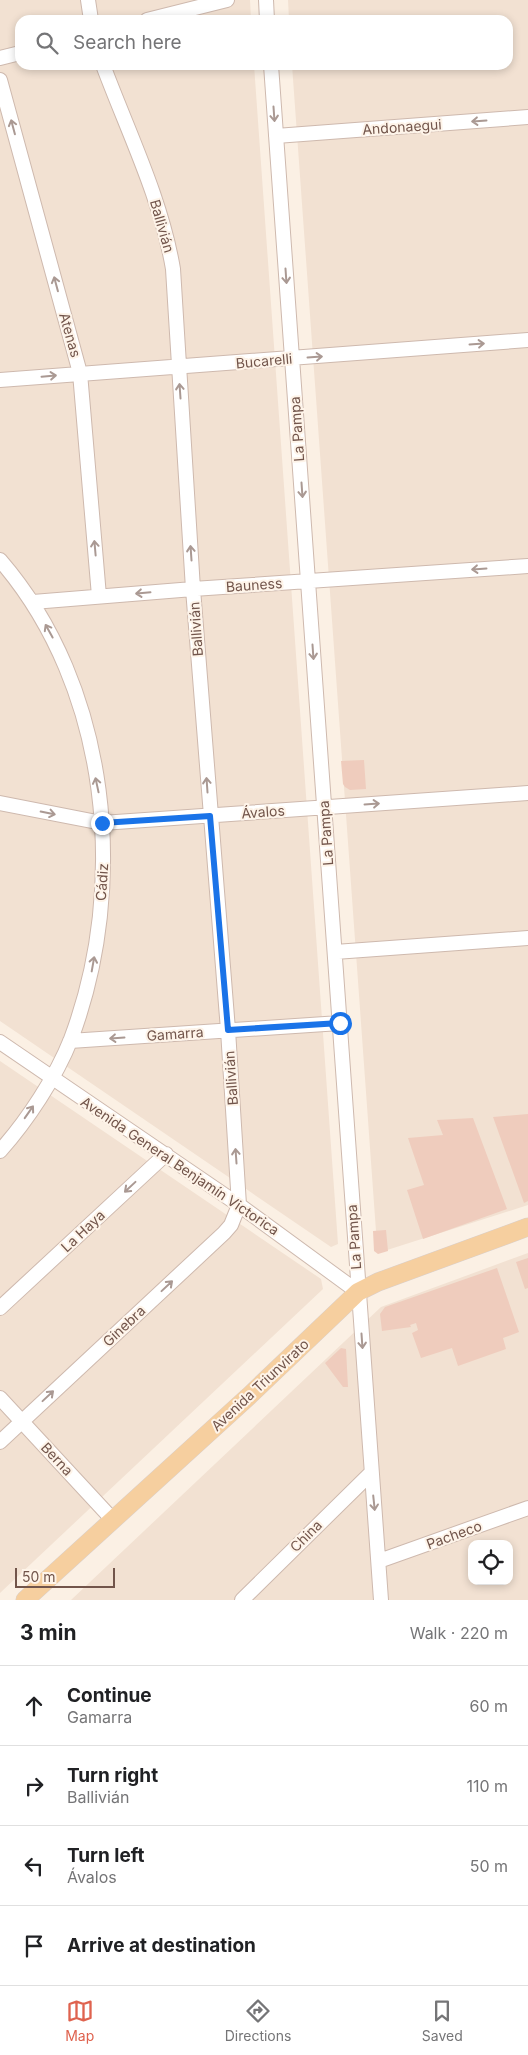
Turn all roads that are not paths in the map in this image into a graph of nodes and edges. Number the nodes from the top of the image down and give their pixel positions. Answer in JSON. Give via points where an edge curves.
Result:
{"nodes":[{"id":1,"x":88,"y":0,"type":"edge"},
{"id":2,"x":227,"y":0,"type":"edge"},
{"id":3,"x":266,"y":0,"type":"edge"},
{"id":4,"x":90,"y":15,"type":"edge"},
{"id":5,"x":167,"y":15,"type":"edge"},
{"id":6,"x":267,"y":15,"type":"edge"},
{"id":7,"x":15,"y":54,"type":"edge"},
{"id":8,"x":0,"y":58,"type":"edge"},
{"id":9,"x":105,"y":70,"type":"edge"},
{"id":10,"x":271,"y":70,"type":"edge"},
{"id":11,"x":0,"y":80,"type":"edge"},
{"id":12,"x":528,"y":117,"type":"edge"},
{"id":13,"x":276,"y":136,"type":"junction"},
{"id":14,"x":528,"y":340,"type":"edge"},
{"id":15,"x":292,"y":358,"type":"junction"},
{"id":16,"x":179,"y":368,"type":"junction"},
{"id":17,"x":80,"y":373,"type":"junction"},
{"id":18,"x":0,"y":380,"type":"edge"},
{"id":19,"x":0,"y":560,"type":"edge"},
{"id":20,"x":528,"y":566,"type":"edge"},
{"id":21,"x":308,"y":581,"type":"junction"},
{"id":22,"x":193,"y":589,"type":"junction"},
{"id":23,"x":99,"y":596,"type":"junction"},
{"id":24,"x":33,"y":602,"type":"junction"},
{"id":25,"x":528,"y":793,"type":"edge"},
{"id":26,"x":0,"y":803,"type":"edge"},
{"id":27,"x":324,"y":808,"type":"junction"},
{"id":28,"x":210,"y":816,"type":"junction"},
{"id":29,"x":102,"y":823,"type":"junction"},
{"id":30,"x":528,"y":938,"type":"edge"},
{"id":31,"x":335,"y":952,"type":"junction"},
{"id":32,"x":340,"y":1023,"type":"junction"},
{"id":33,"x":228,"y":1030,"type":"junction"},
{"id":34,"x":70,"y":1041,"type":"junction"},
{"id":35,"x":0,"y":1042,"type":"edge"},
{"id":36,"x":51,"y":1078,"type":"junction"},
{"id":37,"x":0,"y":1151,"type":"edge"},
{"id":38,"x":166,"y":1154,"type":"junction"},
{"id":39,"x":239,"y":1205,"type":"junction"},
{"id":40,"x":528,"y":1226,"type":"edge"},
{"id":41,"x":358,"y":1292,"type":"junction"},
{"id":42,"x":0,"y":1308,"type":"edge"},
{"id":43,"x":0,"y":1398,"type":"edge"},
{"id":44,"x":22,"y":1421,"type":"junction"},
{"id":45,"x":0,"y":1442,"type":"edge"},
{"id":46,"x":371,"y":1473,"type":"junction"},
{"id":47,"x":528,"y":1508,"type":"edge"},
{"id":48,"x":113,"y":1520,"type":"junction"},
{"id":49,"x":379,"y":1561,"type":"junction"},
{"id":50,"x":25,"y":1600,"type":"edge"},
{"id":51,"x":242,"y":1600,"type":"edge"},
{"id":52,"x":381,"y":1600,"type":"edge"}],
"edges":[{"from":1,"to":4,"type":"street"},
{"from":2,"to":5,"type":"street"},
{"from":3,"to":6,"type":"street"},
{"from":7,"to":8,"type":"street"},
{"from":9,"to":16,"type":"street","name":"Ballivián","via":[[159,208],[169,246]]},
{"from":10,"to":13,"type":"street","name":"La Pampa","one_way":true},
{"from":17,"to":11,"type":"street","name":"Atenas","one_way":true},
{"from":12,"to":13,"type":"street","name":"Andonaegui","one_way":true},
{"from":13,"to":15,"type":"street","name":"La Pampa","one_way":true},
{"from":15,"to":14,"type":"street","name":"Bucarelli","one_way":true},
{"from":15,"to":16,"type":"street","name":"Bucarelli"},
{"from":15,"to":21,"type":"street","name":"La Pampa","one_way":true},
{"from":16,"to":17,"type":"street","name":"Bucarelli"},
{"from":22,"to":16,"type":"street","name":"Ballivián","one_way":true},
{"from":18,"to":17,"type":"street","name":"Bucarelli","one_way":true},
{"from":23,"to":17,"type":"street","name":"Atenas","one_way":true},
{"from":19,"to":24,"type":"street"},
{"from":20,"to":21,"type":"street","name":"Bauness","one_way":true},
{"from":21,"to":22,"type":"street","name":"Bauness"},
{"from":21,"to":27,"type":"street","name":"La Pampa","one_way":true},
{"from":22,"to":23,"type":"street","name":"Bauness","one_way":true},
{"from":28,"to":22,"type":"street","name":"Ballivián","one_way":true},
{"from":23,"to":24,"type":"street","name":"Bauness"},
{"from":29,"to":24,"type":"street","name":"Cádiz","one_way":true,"via":[[99,794],[78,699],[53,638]]},
{"from":27,"to":25,"type":"street","name":"Ávalos","one_way":true},
{"from":26,"to":29,"type":"street","name":"Ávalos","one_way":true},
{"from":27,"to":28,"type":"street","name":"Ávalos"},
{"from":27,"to":31,"type":"street","name":"La Pampa"},
{"from":28,"to":29,"type":"street","name":"Ávalos"},
{"from":28,"to":33,"type":"street","name":"Ballivián"},
{"from":34,"to":29,"type":"street","name":"Cádiz","one_way":true,"via":[[93,964],[102,893]]},
{"from":30,"to":31,"type":"street"},
{"from":31,"to":32,"type":"street","name":"La Pampa"},
{"from":32,"to":33,"type":"street","name":"Gamarra"},
{"from":32,"to":41,"type":"street","name":"La Pampa"},
{"from":33,"to":34,"type":"street","name":"Gamarra","one_way":true},
{"from":39,"to":33,"type":"street","name":"Ballivián","one_way":true},
{"from":34,"to":36,"type":"street","name":"Cádiz"},
{"from":35,"to":36,"type":"street","name":"Avenida General Benjamín Victorica"},
{"from":37,"to":36,"type":"street","name":"Cádiz","one_way":true},
{"from":36,"to":38,"type":"street","name":"Avenida General Benjamín Victorica"},
{"from":38,"to":39,"type":"street","name":"Avenida General Benjamín Victorica"},
{"from":38,"to":42,"type":"street","name":"La Haya","one_way":true},
{"from":39,"to":41,"type":"street","name":"Avenida General Benjamín Victorica"},
{"from":44,"to":39,"type":"street","name":"Ginebra","one_way":true,"via":[[224,1233]]},
{"from":40,"to":41,"type":"main road","name":"Avenida Triunvirato"},
{"from":41,"to":46,"type":"street","name":"La Pampa","one_way":true},
{"from":41,"to":48,"type":"main road","name":"Avenida Triunvirato"},
{"from":43,"to":44,"type":"street","name":"Berna"},
{"from":44,"to":45,"type":"street","name":"Ginebra"},
{"from":44,"to":48,"type":"street","name":"Berna"},
{"from":46,"to":49,"type":"street","name":"La Pampa","one_way":true},
{"from":46,"to":51,"type":"street","name":"China"},
{"from":47,"to":49,"type":"street","name":"Pacheco"},
{"from":48,"to":50,"type":"main road","name":"Avenida Triunvirato"},
{"from":49,"to":52,"type":"street","name":"La Pampa"}]}
